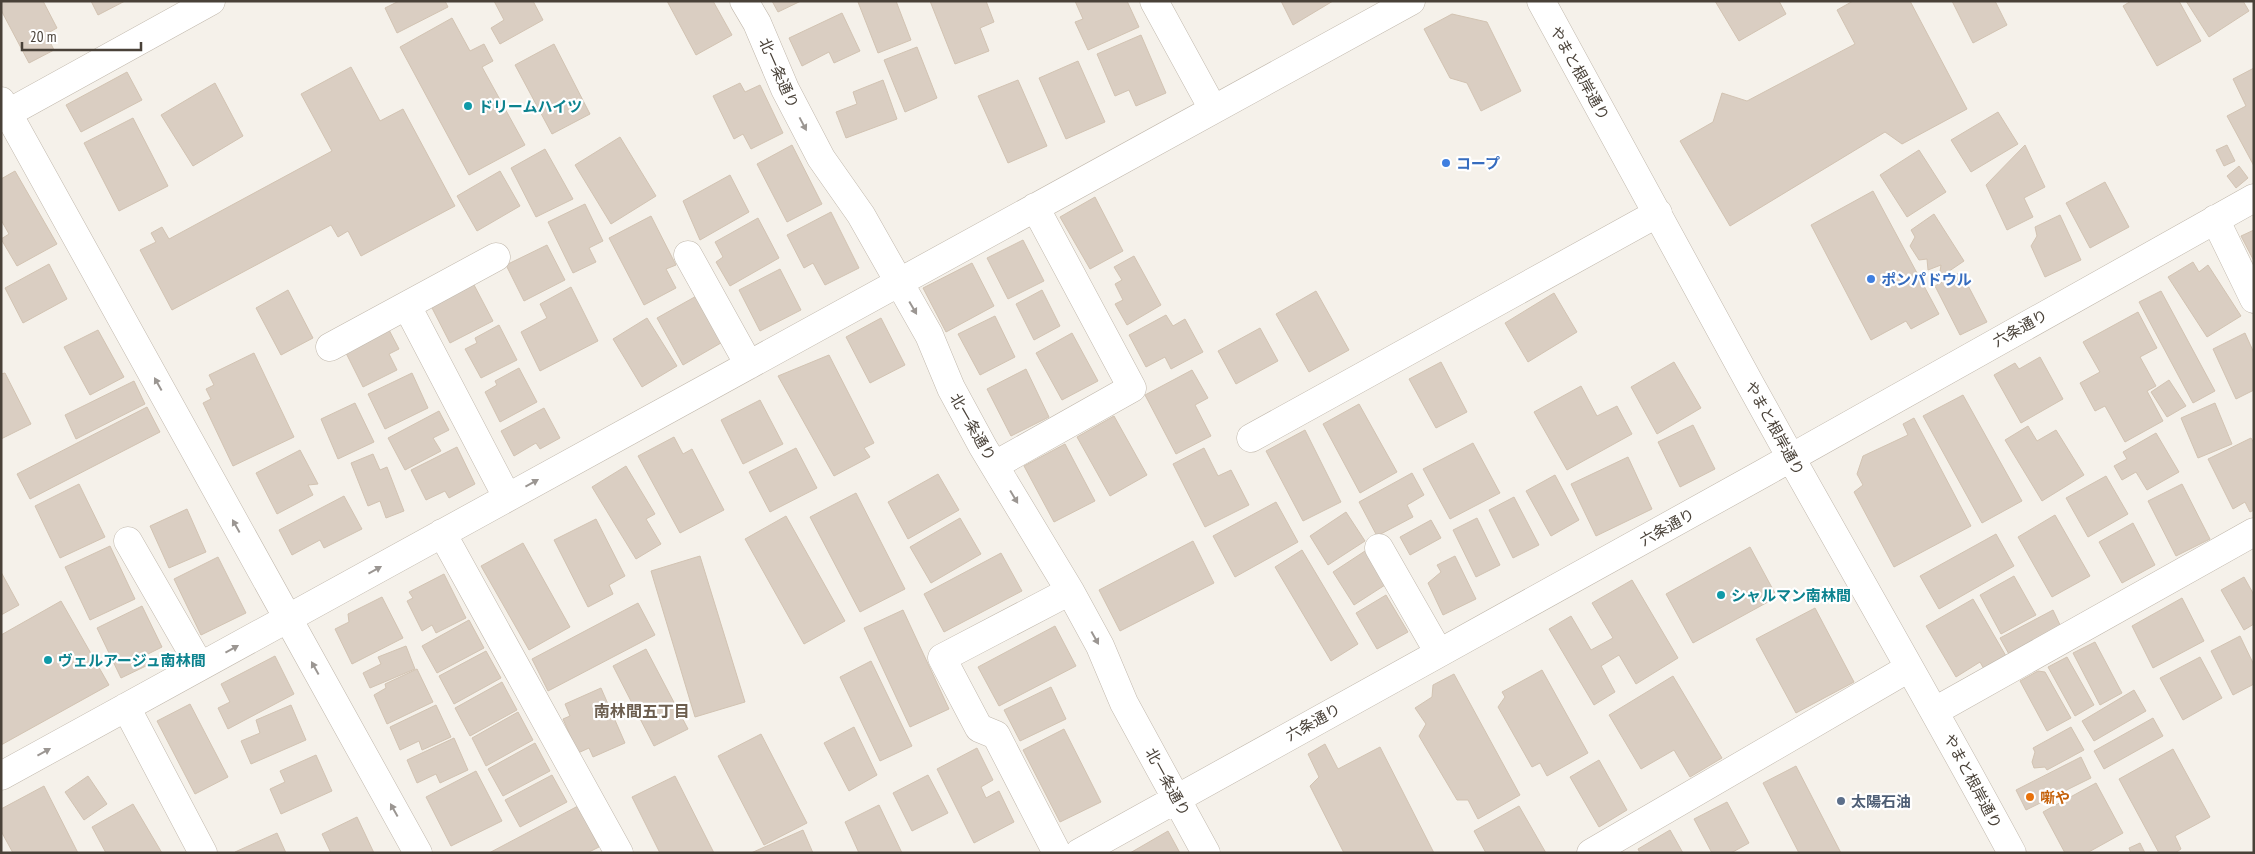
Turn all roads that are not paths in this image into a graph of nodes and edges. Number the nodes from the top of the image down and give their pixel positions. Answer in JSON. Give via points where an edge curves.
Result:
{"nodes":[{"id":1,"x":211,"y":1,"type":"edge"},
{"id":2,"x":744,"y":1,"type":"edge"},
{"id":3,"x":1154,"y":1,"type":"edge"},
{"id":4,"x":1410,"y":1,"type":"edge"},
{"id":5,"x":1541,"y":1,"type":"edge"},
{"id":6,"x":1370,"y":11,"type":"edge"},
{"id":7,"x":4,"y":110,"type":"edge"},
{"id":8,"x":1213,"y":110,"type":"junction"},
{"id":9,"x":2254,"y":198,"type":"edge"},
{"id":10,"x":1035,"y":207,"type":"junction"},
{"id":11,"x":1658,"y":213,"type":"junction"},
{"id":12,"x":2215,"y":219,"type":"junction"},
{"id":13,"x":688,"y":255,"type":"dead end"},
{"id":14,"x":496,"y":257,"type":"dead end"},
{"id":15,"x":898,"y":283,"type":"junction"},
{"id":16,"x":2254,"y":299,"type":"edge"},
{"id":17,"x":407,"y":306,"type":"junction"},
{"id":18,"x":330,"y":347,"type":"dead end"},
{"id":19,"x":749,"y":365,"type":"junction"},
{"id":20,"x":1251,"y":438,"type":"dead end"},
{"id":21,"x":1791,"y":458,"type":"junction"},
{"id":22,"x":995,"y":465,"type":"junction"},
{"id":23,"x":507,"y":497,"type":"junction"},
{"id":24,"x":2254,"y":532,"type":"edge"},
{"id":25,"x":442,"y":533,"type":"junction"},
{"id":26,"x":128,"y":541,"type":"dead end"},
{"id":27,"x":1380,"y":548,"type":"dead end"},
{"id":28,"x":1070,"y":591,"type":"junction"},
{"id":29,"x":287,"y":618,"type":"junction"},
{"id":30,"x":1439,"y":653,"type":"junction"},
{"id":31,"x":200,"y":666,"type":"junction"},
{"id":32,"x":1909,"y":668,"type":"junction"},
{"id":33,"x":126,"y":707,"type":"junction"},
{"id":34,"x":1935,"y":711,"type":"junction"},
{"id":35,"x":1,"y":776,"type":"edge"},
{"id":36,"x":1176,"y":798,"type":"junction"},
{"id":37,"x":204,"y":853,"type":"edge"},
{"id":38,"x":418,"y":853,"type":"edge"},
{"id":39,"x":619,"y":853,"type":"edge"},
{"id":40,"x":1057,"y":853,"type":"edge"},
{"id":41,"x":1079,"y":853,"type":"edge"},
{"id":42,"x":1206,"y":853,"type":"edge"},
{"id":43,"x":1591,"y":853,"type":"edge"},
{"id":44,"x":2012,"y":853,"type":"edge"}],
"edges":[{"from":1,"to":7,"type":"street"},
{"from":2,"to":15,"type":"street","name":"北一条通り","one_way":true,"via":[[784,89],[821,158],[861,215]]},
{"from":3,"to":8,"type":"street"},
{"from":4,"to":6,"type":"street"},
{"from":5,"to":11,"type":"street","name":"やまと根岸通り"},
{"from":6,"to":8,"type":"street"},
{"from":29,"to":7,"type":"street","one_way":true},
{"from":8,"to":10,"type":"street"},
{"from":9,"to":12,"type":"street","name":"六条通り"},
{"from":10,"to":15,"type":"street"},
{"from":10,"to":22,"type":"street","via":[[1132,388]]},
{"from":11,"to":20,"type":"street"},
{"from":11,"to":21,"type":"street","name":"やまと根岸通り"},
{"from":12,"to":16,"type":"street"},
{"from":12,"to":21,"type":"street","name":"六条通り"},
{"from":13,"to":19,"type":"street"},
{"from":14,"to":17,"type":"street"},
{"from":15,"to":19,"type":"street"},
{"from":15,"to":22,"type":"street","name":"北一条通り","one_way":true,"via":[[929,335],[950,388]]},
{"from":17,"to":18,"type":"street"},
{"from":17,"to":23,"type":"street"},
{"from":23,"to":19,"type":"street","one_way":true},
{"from":21,"to":30,"type":"street","name":"六条通り"},
{"from":21,"to":32,"type":"street","name":"やまと根岸通り"},
{"from":22,"to":28,"type":"street","name":"北一条通り","one_way":true},
{"from":23,"to":25,"type":"street"},
{"from":24,"to":34,"type":"street"},
{"from":29,"to":25,"type":"street","one_way":true},
{"from":25,"to":39,"type":"street"},
{"from":26,"to":31,"type":"street"},
{"from":27,"to":30,"type":"street"},
{"from":28,"to":36,"type":"street","name":"北一条通り","one_way":true,"via":[[1100,646],[1124,704]]},
{"from":28,"to":40,"type":"street","via":[[942,658],[980,728],[996,734]]},
{"from":31,"to":29,"type":"street","one_way":true},
{"from":38,"to":29,"type":"street","one_way":true},
{"from":30,"to":36,"type":"street","name":"六条通り"},
{"from":31,"to":33,"type":"street"},
{"from":32,"to":34,"type":"street","name":"やまと根岸通り"},
{"from":32,"to":43,"type":"street"},
{"from":35,"to":33,"type":"street","one_way":true},
{"from":33,"to":37,"type":"street"},
{"from":34,"to":44,"type":"street","name":"やまと根岸通り"},
{"from":36,"to":41,"type":"street","name":"六条通り"},
{"from":36,"to":42,"type":"street","name":"北一条通り"}]}
